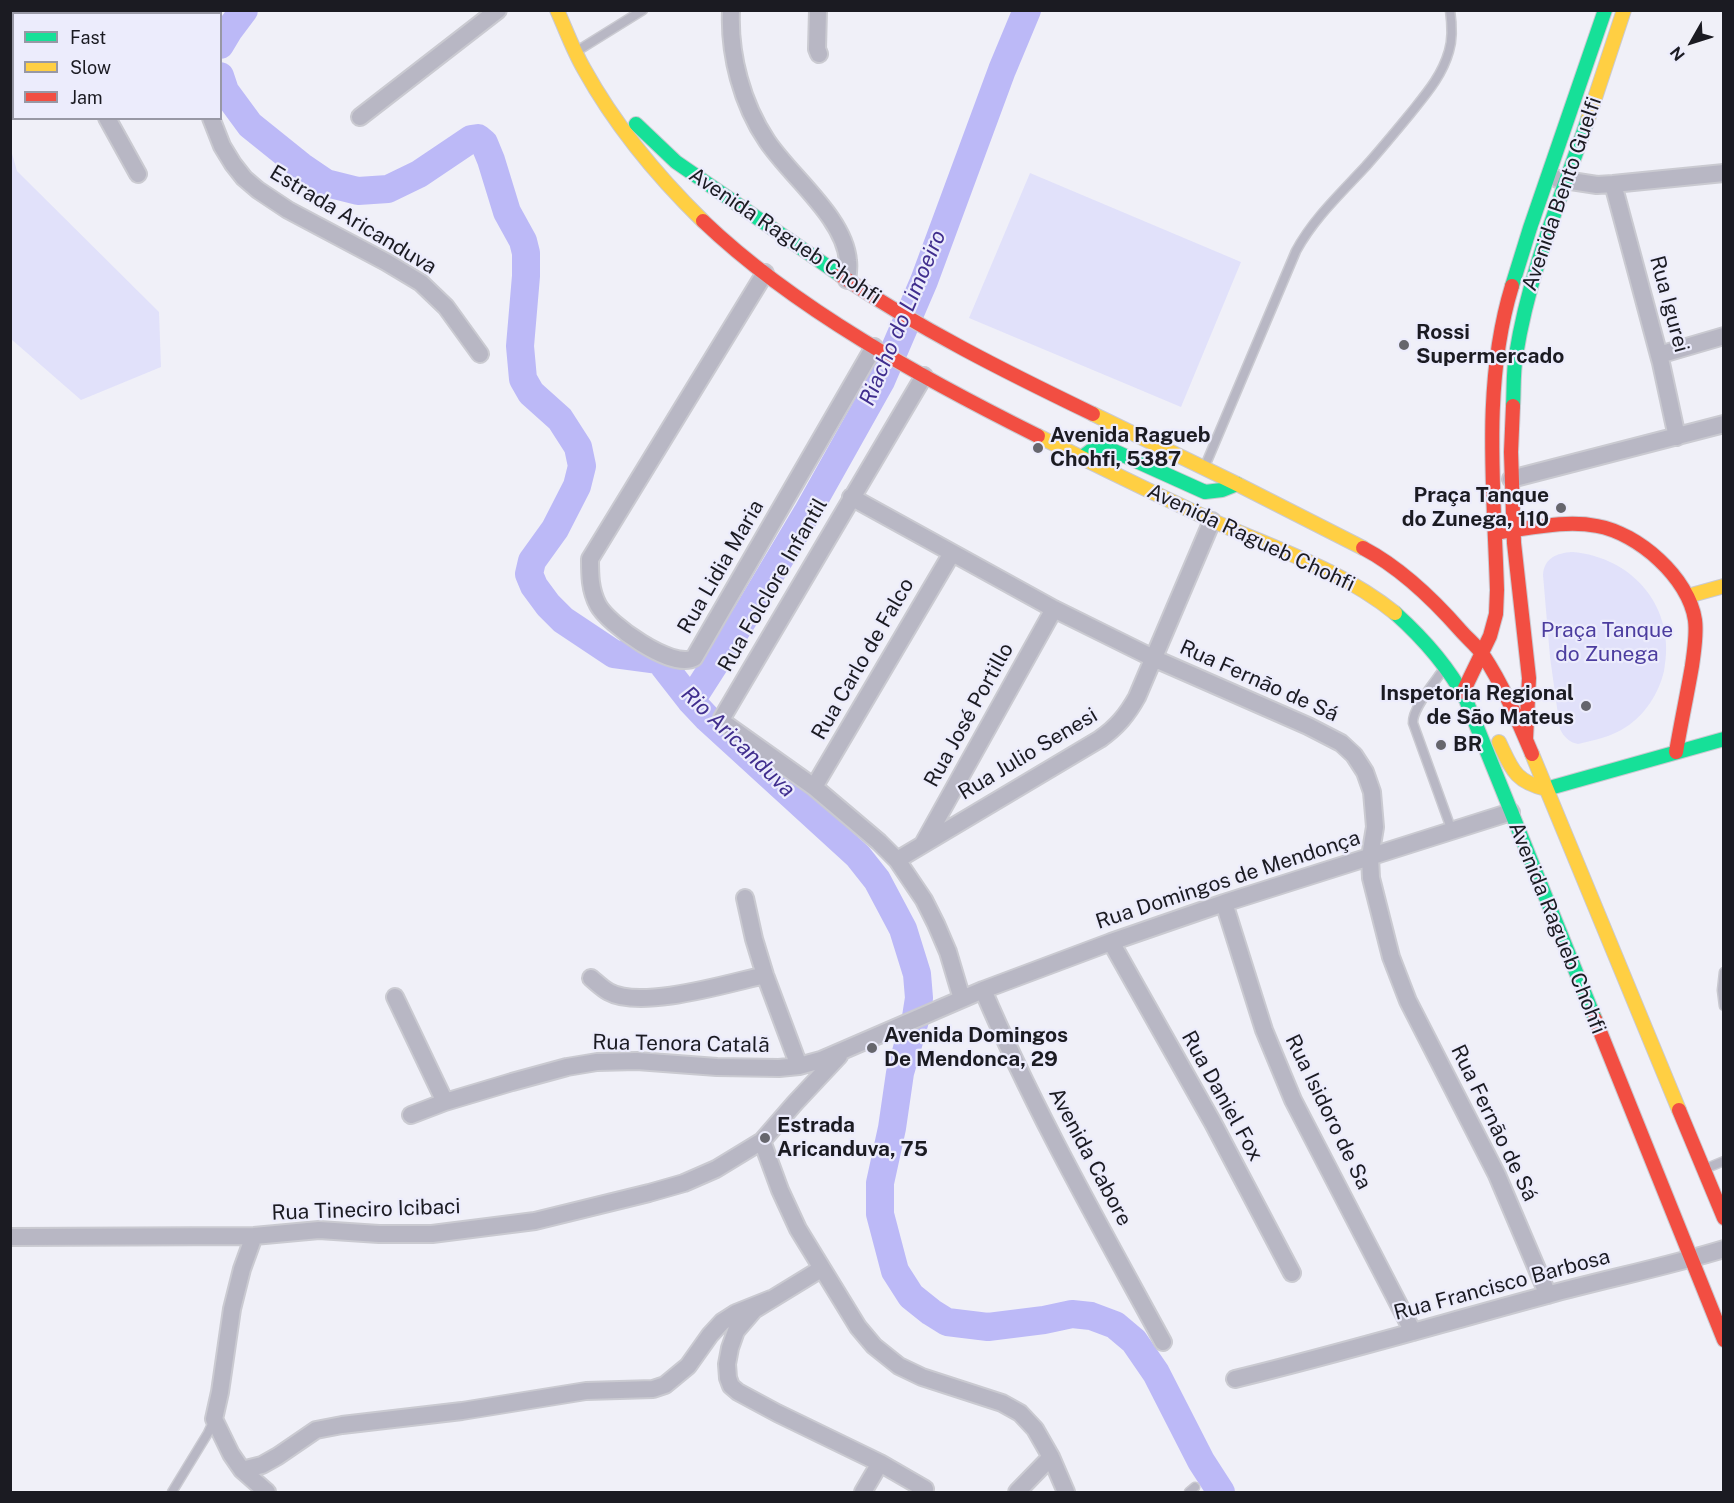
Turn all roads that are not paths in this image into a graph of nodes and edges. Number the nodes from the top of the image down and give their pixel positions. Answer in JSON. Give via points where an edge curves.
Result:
{"nodes":[{"id":1,"x":498,"y":10,"type":"edge"},
{"id":2,"x":557,"y":10,"type":"edge"},
{"id":3,"x":643,"y":10,"type":"edge"},
{"id":4,"x":731,"y":10,"type":"edge"},
{"id":5,"x":818,"y":10,"type":"edge"},
{"id":6,"x":1450,"y":10,"type":"edge"},
{"id":7,"x":1605,"y":10,"type":"edge"},
{"id":8,"x":1624,"y":10,"type":"edge"},
{"id":9,"x":585,"y":46,"type":"junction"},
{"id":10,"x":819,"y":54,"type":"dead end"},
{"id":11,"x":608,"y":82,"type":"dead end"},
{"id":12,"x":360,"y":117,"type":"dead end"},
{"id":13,"x":108,"y":120,"type":"edge"},
{"id":14,"x":212,"y":120,"type":"edge"},
{"id":15,"x":1724,"y":173,"type":"edge"},
{"id":16,"x":138,"y":174,"type":"dead end"},
{"id":17,"x":1548,"y":176,"type":"junction"},
{"id":18,"x":1567,"y":181,"type":"junction"},
{"id":19,"x":1613,"y":184,"type":"junction"},
{"id":20,"x":765,"y":273,"type":"junction"},
{"id":21,"x":847,"y":280,"type":"junction"},
{"id":22,"x":1724,"y":336,"type":"edge"},
{"id":23,"x":877,"y":349,"type":"junction"},
{"id":24,"x":480,"y":354,"type":"dead end"},
{"id":25,"x":1659,"y":355,"type":"junction"},
{"id":26,"x":917,"y":372,"type":"junction"},
{"id":27,"x":1724,"y":424,"type":"edge"},
{"id":28,"x":1677,"y":437,"type":"junction"},
{"id":29,"x":1081,"y":458,"type":"junction"},
{"id":30,"x":1204,"y":468,"type":"junction"},
{"id":31,"x":1511,"y":479,"type":"junction"},
{"id":32,"x":1237,"y":484,"type":"junction"},
{"id":33,"x":851,"y":498,"type":"junction"},
{"id":34,"x":1212,"y":521,"type":"junction"},
{"id":35,"x":1495,"y":533,"type":"junction"},
{"id":36,"x":1514,"y":537,"type":"junction"},
{"id":37,"x":952,"y":553,"type":"junction"},
{"id":38,"x":1724,"y":586,"type":"edge"},
{"id":39,"x":1688,"y":596,"type":"junction"},
{"id":40,"x":1054,"y":609,"type":"junction"},
{"id":41,"x":1482,"y":654,"type":"junction"},
{"id":42,"x":1153,"y":658,"type":"junction"},
{"id":43,"x":1446,"y":666,"type":"junction"},
{"id":44,"x":1465,"y":696,"type":"junction"},
{"id":45,"x":1526,"y":739,"type":"junction"},
{"id":46,"x":1724,"y":739,"type":"edge"},
{"id":47,"x":1676,"y":752,"type":"junction"},
{"id":48,"x":814,"y":787,"type":"junction"},
{"id":49,"x":1546,"y":789,"type":"junction"},
{"id":50,"x":1511,"y":812,"type":"junction"},
{"id":51,"x":1452,"y":831,"type":"junction"},
{"id":52,"x":923,"y":844,"type":"junction"},
{"id":53,"x":1370,"y":857,"type":"junction"},
{"id":54,"x":897,"y":860,"type":"junction"},
{"id":55,"x":746,"y":898,"type":"dead end"},
{"id":56,"x":1224,"y":903,"type":"junction"},
{"id":57,"x":1111,"y":942,"type":"junction"},
{"id":58,"x":1724,"y":972,"type":"edge"},
{"id":59,"x":765,"y":975,"type":"junction"},
{"id":60,"x":591,"y":978,"type":"dead end"},
{"id":61,"x":983,"y":990,"type":"junction"},
{"id":62,"x":395,"y":997,"type":"dead end"},
{"id":63,"x":962,"y":999,"type":"junction"},
{"id":64,"x":1724,"y":1006,"type":"edge"},
{"id":65,"x":847,"y":1049,"type":"junction"},
{"id":66,"x":799,"y":1066,"type":"junction"},
{"id":67,"x":445,"y":1102,"type":"junction"},
{"id":68,"x":411,"y":1115,"type":"dead end"},
{"id":69,"x":762,"y":1141,"type":"junction"},
{"id":70,"x":1724,"y":1161,"type":"edge"},
{"id":71,"x":1703,"y":1169,"type":"junction"},
{"id":72,"x":1724,"y":1218,"type":"edge"},
{"id":73,"x":254,"y":1236,"type":"junction"},
{"id":74,"x":10,"y":1237,"type":"edge"},
{"id":75,"x":1724,"y":1249,"type":"edge"},
{"id":76,"x":1691,"y":1259,"type":"junction"},
{"id":77,"x":821,"y":1269,"type":"junction"},
{"id":78,"x":1292,"y":1273,"type":"dead end"},
{"id":79,"x":1548,"y":1294,"type":"junction"},
{"id":80,"x":771,"y":1299,"type":"junction"},
{"id":81,"x":1413,"y":1332,"type":"junction"},
{"id":82,"x":1724,"y":1340,"type":"edge"},
{"id":83,"x":1163,"y":1342,"type":"dead end"},
{"id":84,"x":1234,"y":1379,"type":"dead end"},
{"id":85,"x":214,"y":1419,"type":"junction"},
{"id":86,"x":1051,"y":1457,"type":"junction"},
{"id":87,"x":880,"y":1463,"type":"junction"},
{"id":88,"x":242,"y":1470,"type":"junction"},
{"id":89,"x":925,"y":1489,"type":"dead end"},
{"id":90,"x":172,"y":1492,"type":"edge"},
{"id":91,"x":267,"y":1492,"type":"edge"},
{"id":92,"x":863,"y":1492,"type":"edge"},
{"id":93,"x":1017,"y":1492,"type":"edge"},
{"id":94,"x":1066,"y":1492,"type":"edge"}],
"edges":[{"from":1,"to":12,"type":"street"},
{"from":2,"to":9,"type":"main road","name":"Avenida Ragueb Chohfi"},
{"from":3,"to":9,"type":"lane"},
{"from":4,"to":21,"type":"street","via":[[733,53],[752,115],[766,141],[840,232],[848,261]]},
{"from":5,"to":10,"type":"street"},
{"from":6,"to":30,"type":"lane","via":[[1449,51],[1431,88],[1304,235]]},
{"from":7,"to":17,"type":"main road","name":"Avenida Bento Guelfi"},
{"from":8,"to":18,"type":"main road","name":"Avenida Bento Guelfi"},
{"from":9,"to":20,"type":"main road","name":"Avenida Ragueb Chohfi","via":[[583,67],[657,171],[707,225]]},
{"from":11,"to":21,"type":"main road","name":"Avenida Ragueb Chohfi","via":[[641,130],[676,162]]},
{"from":13,"to":16,"type":"street"},
{"from":14,"to":24,"type":"street","name":"Estrada Aricanduva","via":[[222,146],[244,178],[288,210],[421,284],[446,307]]},
{"from":15,"to":19,"type":"street"},
{"from":17,"to":18,"type":"street"},
{"from":17,"to":35,"type":"main road","name":"Avenida Bento Guelfi","via":[[1509,297],[1497,355],[1492,433]]},
{"from":18,"to":19,"type":"street"},
{"from":18,"to":31,"type":"main road","name":"Avenida Bento Guelfi","via":[[1526,301],[1515,358]]},
{"from":19,"to":25,"type":"street","name":"Rua Igurei"},
{"from":20,"to":23,"type":"main road","name":"Avenida Ragueb Chohfi"},
{"from":20,"to":23,"type":"street","name":"Rua Lidia Maria","via":[[590,560],[597,604],[623,630],[666,656],[689,661],[694,658]]},
{"from":21,"to":30,"type":"main road","name":"Avenida Ragueb Chohfi","via":[[931,332]]},
{"from":22,"to":25,"type":"street"},
{"from":23,"to":26,"type":"main road","name":"Avenida Ragueb Chohfi"},
{"from":25,"to":28,"type":"street","name":"Rua Igurei"},
{"from":26,"to":29,"type":"main road","name":"Avenida Ragueb Chohfi"},
{"from":26,"to":33,"type":"street","name":"Rua Folclore Infantil"},
{"from":27,"to":28,"type":"street"},
{"from":28,"to":31,"type":"street"},
{"from":29,"to":32,"type":"main road","via":[[1103,446],[1205,492]]},
{"from":29,"to":34,"type":"main road","name":"Avenida Ragueb Chohfi"},
{"from":30,"to":32,"type":"main road","name":"Avenida Ragueb Chohfi"},
{"from":31,"to":36,"type":"main road","name":"Avenida Bento Guelfi"},
{"from":32,"to":41,"type":"main road","name":"Avenida Ragueb Chohfi","via":[[1376,555],[1442,609]]},
{"from":33,"to":37,"type":"street","name":"Rua Fernão de Sá"},
{"from":33,"to":48,"type":"street","name":"Rua Folclore Infantil","via":[[722,717],[724,723]]},
{"from":34,"to":42,"type":"street","name":"Rua Julio Senesi"},
{"from":34,"to":43,"type":"main road","name":"Avenida Ragueb Chohfi","via":[[1338,575],[1402,618]]},
{"from":35,"to":36,"type":"main road"},
{"from":35,"to":41,"type":"main road","name":"Avenida Bento Guelfi","via":[[1496,614]]},
{"from":36,"to":39,"type":"main road","via":[[1534,528],[1562,524],[1598,526],[1629,537],[1666,566]]},
{"from":36,"to":45,"type":"main road","name":"Avenida Bento Guelfi","via":[[1529,678]]},
{"from":37,"to":40,"type":"street","name":"Rua Fernão de Sá"},
{"from":37,"to":48,"type":"street","name":"Rua Carlo de Falco"},
{"from":38,"to":39,"type":"main road"},
{"from":39,"to":47,"type":"main road","via":[[1695,620],[1695,643]]},
{"from":40,"to":42,"type":"street","name":"Rua Fernão de Sá"},
{"from":40,"to":52,"type":"street","name":"Rua José Portillo"},
{"from":41,"to":44,"type":"main road","name":"Avenida Bento Guelfi"},
{"from":41,"to":45,"type":"main road","name":"Avenida Ragueb Chohfi"},
{"from":42,"to":52,"type":"street","name":"Rua Julio Senesi","via":[[1128,713],[1116,727]]},
{"from":42,"to":53,"type":"street","name":"Rua Fernão de Sá","via":[[1308,726],[1354,754],[1365,772],[1375,810]]},
{"from":43,"to":44,"type":"main road","name":"Avenida Ragueb Chohfi"},
{"from":43,"to":51,"type":"lane","via":[[1413,718]]},
{"from":44,"to":49,"type":"main road","via":[[1485,716],[1514,773],[1522,782]]},
{"from":44,"to":50,"type":"main road","name":"Avenida Ragueb Chohfi"},
{"from":45,"to":49,"type":"main road","name":"Avenida Ragueb Chohfi"},
{"from":46,"to":47,"type":"main road"},
{"from":47,"to":49,"type":"main road"},
{"from":48,"to":54,"type":"street"},
{"from":49,"to":71,"type":"main road","name":"Avenida Ragueb Chohfi"},
{"from":50,"to":51,"type":"street","name":"Rua Domingos de Mendonça"},
{"from":50,"to":76,"type":"main road","name":"Avenida Ragueb Chohfi"},
{"from":51,"to":53,"type":"street","name":"Rua Domingos de Mendonça"},
{"from":52,"to":54,"type":"street","name":"Rua Julio Senesi"},
{"from":53,"to":56,"type":"street","name":"Rua Domingos de Mendonça"},
{"from":53,"to":79,"type":"street","name":"Rua Fernão de Sá","via":[[1378,908],[1408,1001],[1497,1175]]},
{"from":54,"to":63,"type":"street","via":[[936,924]]},
{"from":55,"to":59,"type":"street"},
{"from":56,"to":57,"type":"street","name":"Rua Domingos de Mendonça"},
{"from":56,"to":81,"type":"street","name":"Rua Isidoro de Sa","via":[[1264,1030],[1293,1100]]},
{"from":57,"to":61,"type":"street","name":"Rua Domingos de Mendonça"},
{"from":57,"to":78,"type":"street","name":"Rua Daniel Fox"},
{"from":58,"to":64,"type":"lane"},
{"from":59,"to":60,"type":"street","via":[[648,999],[610,993]]},
{"from":59,"to":66,"type":"street"},
{"from":61,"to":63,"type":"street","name":"Rua Domingos de Mendonça"},
{"from":61,"to":83,"type":"street","name":"Avenida Cabore","via":[[1056,1144]]},
{"from":62,"to":67,"type":"street"},
{"from":63,"to":65,"type":"street","name":"Rua Domingos de Mendonça"},
{"from":65,"to":66,"type":"street","name":"Rua Tenora Catalã"},
{"from":65,"to":69,"type":"street","name":"Rua Tineciro Icibaci"},
{"from":66,"to":67,"type":"street","name":"Rua Tenora Catalã","via":[[597,1062]]},
{"from":67,"to":68,"type":"street","name":"Rua Tenora Catalã"},
{"from":69,"to":73,"type":"street","name":"Rua Tineciro Icibaci","via":[[684,1183],[535,1221],[432,1234],[319,1230]]},
{"from":69,"to":77,"type":"street","via":[[798,1230]]},
{"from":70,"to":71,"type":"lane"},
{"from":71,"to":72,"type":"main road","name":"Avenida Ragueb Chohfi"},
{"from":73,"to":74,"type":"street","name":"Rua Tineciro Icibaci"},
{"from":73,"to":85,"type":"street","via":[[232,1309]]},
{"from":75,"to":76,"type":"street","name":"Rua Francisco Barbosa"},
{"from":76,"to":79,"type":"street","name":"Rua Francisco Barbosa"},
{"from":76,"to":82,"type":"main road","name":"Avenida Ragueb Chohfi"},
{"from":77,"to":80,"type":"street"},
{"from":77,"to":86,"type":"street","via":[[874,1346],[899,1366],[922,1377],[1002,1403],[1020,1413],[1035,1429]]},
{"from":79,"to":81,"type":"street","name":"Rua Francisco Barbosa"},
{"from":80,"to":87,"type":"street","via":[[736,1330],[727,1364],[731,1386]]},
{"from":80,"to":88,"type":"street","via":[[722,1322],[688,1366],[653,1389],[586,1390],[316,1430],[270,1461]]},
{"from":81,"to":84,"type":"street","name":"Rua Francisco Barbosa"},
{"from":85,"to":88,"type":"street"},
{"from":85,"to":90,"type":"lane"},
{"from":86,"to":93,"type":"street"},
{"from":86,"to":94,"type":"street"},
{"from":87,"to":89,"type":"street"},
{"from":87,"to":92,"type":"street"},
{"from":88,"to":91,"type":"street"}]}
